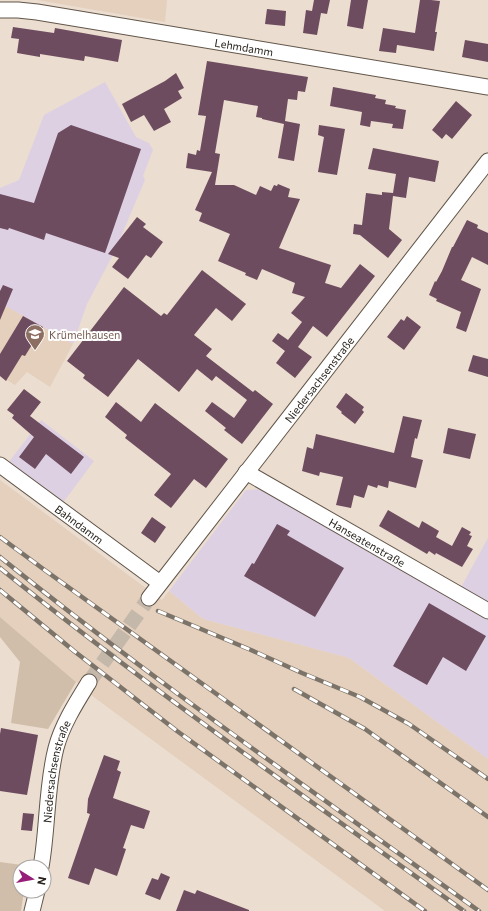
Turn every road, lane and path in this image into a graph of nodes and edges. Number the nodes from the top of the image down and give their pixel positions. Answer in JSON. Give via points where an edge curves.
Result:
{"nodes":[{"id":1,"x":0,"y":10,"type":"edge"},
{"id":2,"x":488,"y":87,"type":"edge"},
{"id":3,"x":488,"y":161,"type":"edge"},
{"id":4,"x":0,"y":464,"type":"edge"},
{"id":5,"x":246,"y":472,"type":"junction"},
{"id":6,"x":160,"y":583,"type":"junction"},
{"id":7,"x":149,"y":598,"type":"tunnel mouth"},
{"id":8,"x":488,"y":611,"type":"edge"},
{"id":9,"x":89,"y":682,"type":"tunnel mouth"},
{"id":10,"x":42,"y":859,"type":"edge"},
{"id":11,"x":35,"y":899,"type":"edge"},
{"id":12,"x":32,"y":911,"type":"edge"}],
"edges":[{"from":1,"to":2,"type":"street","name":"Lehmdamm","via":[[37,12]]},
{"from":3,"to":5,"type":"street","name":"Niedersachsenstraße"},
{"from":4,"to":6,"type":"street","name":"Bahndamm"},
{"from":5,"to":6,"type":"street","name":"Niedersachsenstraße"},
{"from":5,"to":8,"type":"street","name":"Hanseatenstraße"},
{"from":6,"to":7,"type":"street","name":"Niedersachsenstraße"},
{"from":9,"to":10,"type":"street","name":"Niedersachsenstraße","via":[[77,700],[57,746],[51,772]]},
{"from":11,"to":12,"type":"street"}]}
